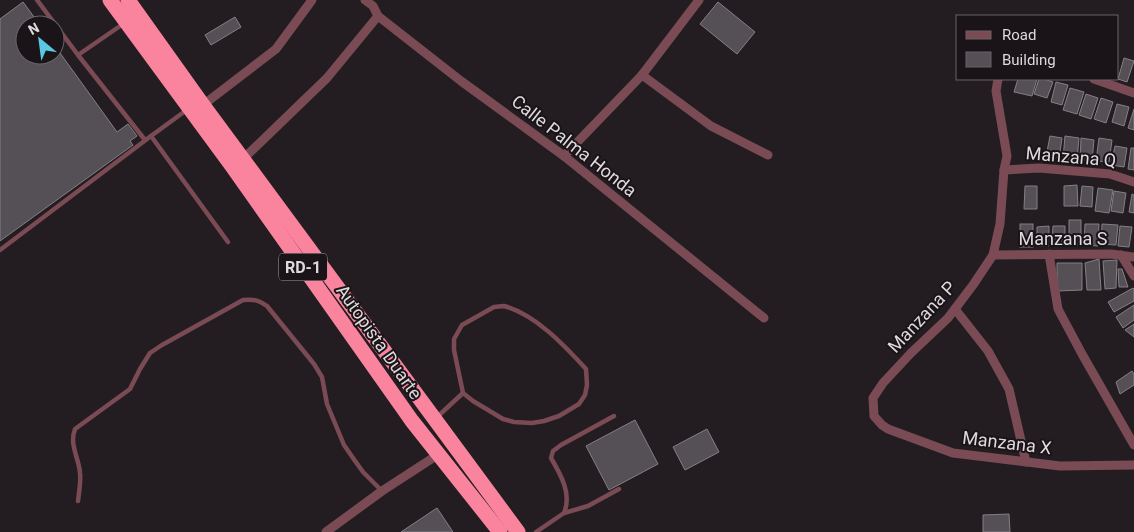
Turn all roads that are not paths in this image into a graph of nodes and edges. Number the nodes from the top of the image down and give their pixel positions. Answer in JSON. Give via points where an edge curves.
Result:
{"nodes":[{"id":1,"x":37,"y":0,"type":"edge"},
{"id":2,"x":110,"y":0,"type":"edge"},
{"id":3,"x":128,"y":0,"type":"edge"},
{"id":4,"x":312,"y":0,"type":"edge"},
{"id":5,"x":365,"y":0,"type":"edge"},
{"id":6,"x":699,"y":0,"type":"edge"},
{"id":7,"x":374,"y":3,"type":"edge"},
{"id":8,"x":378,"y":16,"type":"junction"},
{"id":9,"x":126,"y":22,"type":"junction"},
{"id":10,"x":78,"y":55,"type":"junction"},
{"id":11,"x":642,"y":75,"type":"junction"},
{"id":12,"x":998,"y":80,"type":"edge"},
{"id":13,"x":1097,"y":80,"type":"edge"},
{"id":14,"x":1134,"y":92,"type":"edge"},
{"id":15,"x":196,"y":107,"type":"junction"},
{"id":16,"x":151,"y":136,"type":"junction"},
{"id":17,"x":146,"y":140,"type":"junction"},
{"id":18,"x":768,"y":155,"type":"dead end"},
{"id":19,"x":564,"y":156,"type":"junction"},
{"id":20,"x":244,"y":159,"type":"junction"},
{"id":21,"x":1004,"y":170,"type":"junction"},
{"id":22,"x":1134,"y":182,"type":"edge"},
{"id":23,"x":228,"y":242,"type":"dead end"},
{"id":24,"x":0,"y":250,"type":"edge"},
{"id":25,"x":1049,"y":254,"type":"junction"},
{"id":26,"x":992,"y":255,"type":"junction"},
{"id":27,"x":1121,"y":255,"type":"junction"},
{"id":28,"x":1134,"y":257,"type":"edge"},
{"id":29,"x":1134,"y":276,"type":"edge"},
{"id":30,"x":955,"y":310,"type":"junction"},
{"id":31,"x":764,"y":318,"type":"dead end"},
{"id":32,"x":463,"y":393,"type":"junction"},
{"id":33,"x":614,"y":416,"type":"dead end"},
{"id":34,"x":435,"y":419,"type":"junction"},
{"id":35,"x":882,"y":425,"type":"joint"},
{"id":36,"x":1134,"y":445,"type":"edge"},
{"id":37,"x":438,"y":454,"type":"junction"},
{"id":38,"x":1026,"y":462,"type":"junction"},
{"id":39,"x":1134,"y":465,"type":"edge"},
{"id":40,"x":619,"y":489,"type":"dead end"},
{"id":41,"x":382,"y":491,"type":"junction"},
{"id":42,"x":78,"y":501,"type":"dead end"},
{"id":43,"x":564,"y":513,"type":"junction"},
{"id":44,"x":326,"y":532,"type":"edge"},
{"id":45,"x":500,"y":532,"type":"edge"},
{"id":46,"x":518,"y":532,"type":"edge"},
{"id":47,"x":536,"y":532,"type":"edge"}],
"edges":[{"from":1,"to":10,"type":"lane"},
{"from":2,"to":9,"type":"highway","name":"Autopista Duarte","number":"RD-1"},
{"from":3,"to":15,"type":"highway","name":"Autopista Duarte","number":"RD-1"},
{"from":4,"to":15,"type":"street","via":[[276,48]]},
{"from":5,"to":7,"type":"street","name":"Calle Palma Honda"},
{"from":6,"to":11,"type":"street"},
{"from":7,"to":8,"type":"street","name":"Calle Palma Honda"},
{"from":8,"to":19,"type":"street","name":"Calle Palma Honda","via":[[460,81]]},
{"from":8,"to":20,"type":"street","via":[[327,78]]},
{"from":9,"to":10,"type":"lane"},
{"from":9,"to":15,"type":"highway","name":"Autopista Duarte","number":"RD-1"},
{"from":10,"to":17,"type":"lane"},
{"from":11,"to":18,"type":"street","via":[[711,126]]},
{"from":11,"to":19,"type":"street"},
{"from":12,"to":21,"type":"street","name":"Manzana P","via":[[996,92],[1007,156]]},
{"from":13,"to":14,"type":"street"},
{"from":15,"to":16,"type":"lane"},
{"from":15,"to":20,"type":"highway","name":"Autopista Duarte","number":"RD-1"},
{"from":15,"to":37,"type":"highway","name":"Autopista Duarte","number":"RD-1","via":[[232,166]]},
{"from":16,"to":17,"type":"lane"},
{"from":16,"to":23,"type":"lane"},
{"from":17,"to":24,"type":"lane"},
{"from":19,"to":31,"type":"street","name":"Calle Palma Honda"},
{"from":20,"to":34,"type":"highway","name":"Autopista Duarte","number":"RD-1"},
{"from":21,"to":22,"type":"street","name":"Manzana Q","via":[[1039,168],[1092,172]]},
{"from":21,"to":26,"type":"street","name":"Manzana P","via":[[1000,224]]},
{"from":25,"to":26,"type":"street","name":"Manzana S"},
{"from":25,"to":27,"type":"street","name":"Manzana S"},
{"from":25,"to":36,"type":"street","via":[[1058,309]]},
{"from":26,"to":30,"type":"street","name":"Manzana P"},
{"from":27,"to":28,"type":"street","name":"Manzana S"},
{"from":27,"to":29,"type":"street"},
{"from":30,"to":35,"type":"street","name":"Manzana P","via":[[883,383],[873,398],[874,416]]},
{"from":30,"to":38,"type":"street","via":[[988,352],[1009,389]]},
{"from":32,"to":32,"type":"lane","via":[[454,339],[462,325],[494,307],[517,310],[548,331],[586,369],[587,385],[579,404],[544,421],[532,423],[503,419]]},
{"from":32,"to":34,"type":"lane"},
{"from":33,"to":43,"type":"lane","via":[[553,451],[551,458],[566,488]]},
{"from":34,"to":46,"type":"highway","name":"Autopista Duarte","number":"RD-1"},
{"from":35,"to":38,"type":"street","name":"Manzana X","via":[[953,453]]},
{"from":37,"to":41,"type":"street"},
{"from":37,"to":45,"type":"highway","name":"Autopista Duarte","number":"RD-1"},
{"from":38,"to":39,"type":"street","name":"Manzana X","via":[[1060,466]]},
{"from":40,"to":43,"type":"lane","via":[[588,506]]},
{"from":41,"to":42,"type":"lane","via":[[363,472],[344,445],[327,404],[322,377],[314,364],[267,306],[252,299],[244,300],[150,353],[130,389],[75,429],[72,436],[81,478]]},
{"from":41,"to":44,"type":"street"},
{"from":43,"to":47,"type":"lane"}]}
